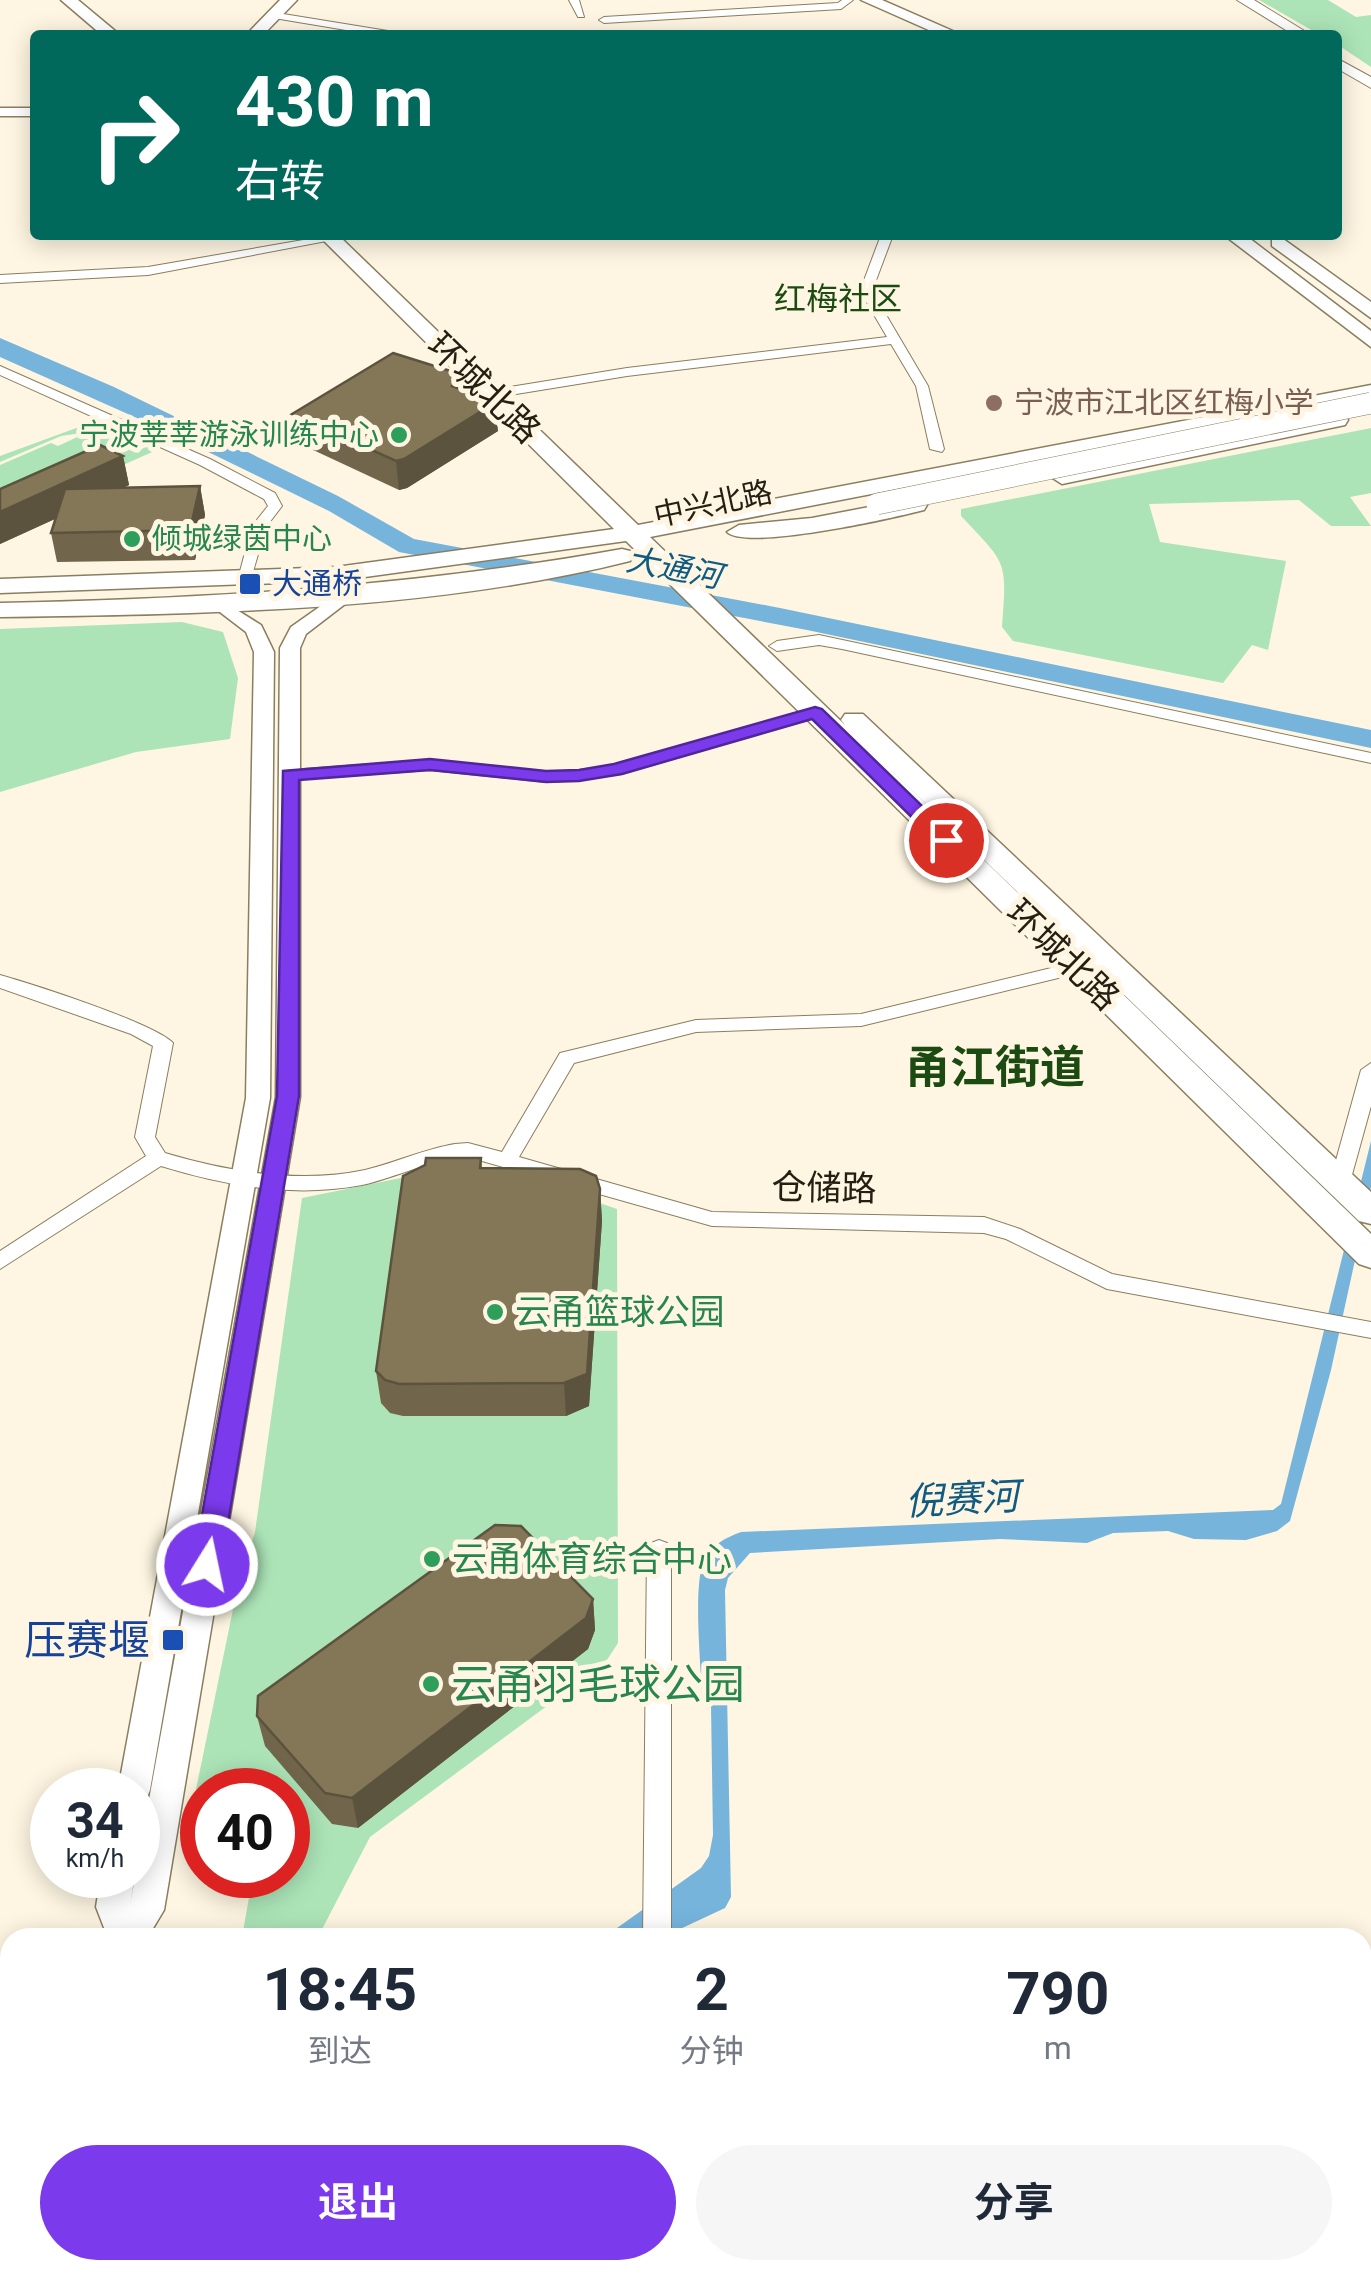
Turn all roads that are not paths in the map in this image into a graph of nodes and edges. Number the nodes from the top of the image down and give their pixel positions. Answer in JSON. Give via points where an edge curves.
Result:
{"nodes":[{"id":1,"x":69,"y":0,"type":"edge"},
{"id":2,"x":302,"y":0,"type":"edge"},
{"id":3,"x":574,"y":0,"type":"edge"},
{"id":4,"x":851,"y":0,"type":"edge"},
{"id":5,"x":869,"y":0,"type":"edge"},
{"id":6,"x":1229,"y":0,"type":"edge"},
{"id":7,"x":1244,"y":0,"type":"edge"},
{"id":8,"x":91,"y":8,"type":"edge"},
{"id":9,"x":281,"y":10,"type":"edge"},
{"id":10,"x":581,"y":15,"type":"dead end"},
{"id":11,"x":604,"y":20,"type":"dead end"},
{"id":12,"x":114,"y":30,"type":"edge"},
{"id":13,"x":259,"y":30,"type":"edge"},
{"id":14,"x":371,"y":30,"type":"edge"},
{"id":15,"x":924,"y":30,"type":"edge"},
{"id":16,"x":942,"y":30,"type":"edge"},
{"id":17,"x":1280,"y":30,"type":"edge"},
{"id":18,"x":1295,"y":30,"type":"edge"},
{"id":19,"x":1342,"y":56,"type":"edge"},
{"id":20,"x":1342,"y":65,"type":"edge"},
{"id":21,"x":1371,"y":74,"type":"edge"},
{"id":22,"x":1371,"y":83,"type":"edge"},
{"id":23,"x":0,"y":115,"type":"edge"},
{"id":24,"x":30,"y":115,"type":"edge"},
{"id":25,"x":320,"y":240,"type":"edge"},
{"id":26,"x":346,"y":240,"type":"edge"},
{"id":27,"x":346,"y":240,"type":"edge"},
{"id":28,"x":885,"y":240,"type":"edge"},
{"id":29,"x":1239,"y":240,"type":"edge"},
{"id":30,"x":1262,"y":240,"type":"edge"},
{"id":31,"x":1276,"y":240,"type":"edge"},
{"id":32,"x":0,"y":279,"type":"edge"},
{"id":33,"x":1371,"y":312,"type":"edge"},
{"id":34,"x":1371,"y":322,"type":"edge"},
{"id":35,"x":895,"y":340,"type":"junction"},
{"id":36,"x":1371,"y":342,"type":"edge"},
{"id":37,"x":0,"y":370,"type":"edge"},
{"id":38,"x":1371,"y":378,"type":"edge"},
{"id":39,"x":510,"y":392,"type":"junction"},
{"id":40,"x":1371,"y":392,"type":"edge"},
{"id":41,"x":1371,"y":404,"type":"edge"},
{"id":42,"x":1371,"y":412,"type":"edge"},
{"id":43,"x":937,"y":450,"type":"dead end"},
{"id":44,"x":871,"y":496,"type":"junction"},
{"id":45,"x":792,"y":502,"type":"junction"},
{"id":46,"x":739,"y":532,"type":"junction"},
{"id":47,"x":652,"y":539,"type":"junction"},
{"id":48,"x":507,"y":564,"type":"junction"},
{"id":49,"x":245,"y":579,"type":"junction"},
{"id":50,"x":0,"y":586,"type":"edge"},
{"id":51,"x":342,"y":598,"type":"junction"},
{"id":52,"x":221,"y":606,"type":"junction"},
{"id":53,"x":0,"y":610,"type":"edge"},
{"id":54,"x":769,"y":639,"type":"junction"},
{"id":55,"x":815,"y":713,"type":"junction"},
{"id":56,"x":1371,"y":758,"type":"edge"},
{"id":57,"x":289,"y":775,"type":"junction"},
{"id":58,"x":1076,"y":968,"type":"junction"},
{"id":59,"x":0,"y":981,"type":"edge"},
{"id":60,"x":1371,"y":1070,"type":"edge"},
{"id":61,"x":158,"y":1158,"type":"junction"},
{"id":62,"x":508,"y":1159,"type":"junction"},
{"id":63,"x":244,"y":1177,"type":"junction"},
{"id":64,"x":1322,"y":1179,"type":"junction"},
{"id":65,"x":273,"y":1182,"type":"junction"},
{"id":66,"x":1371,"y":1212,"type":"edge"},
{"id":67,"x":1371,"y":1256,"type":"edge"},
{"id":68,"x":0,"y":1261,"type":"edge"},
{"id":69,"x":1371,"y":1330,"type":"edge"},
{"id":70,"x":659,"y":1550,"type":"dead end"},
{"id":71,"x":138,"y":1768,"type":"edge"},
{"id":72,"x":160,"y":1835,"type":"edge"},
{"id":73,"x":114,"y":1898,"type":"edge"},
{"id":74,"x":149,"y":1898,"type":"edge"},
{"id":75,"x":657,"y":1928,"type":"edge"}],
"edges":[{"from":1,"to":8,"type":"main road"},
{"from":2,"to":9,"type":"main road"},
{"from":3,"to":10,"type":"street"},
{"from":4,"to":11,"type":"street","via":[[829,7]]},
{"from":4,"to":15,"type":"main road"},
{"from":5,"to":16,"type":"main road"},
{"from":6,"to":17,"type":"main road"},
{"from":7,"to":18,"type":"main road"},
{"from":8,"to":12,"type":"main road"},
{"from":9,"to":13,"type":"main road"},
{"from":9,"to":14,"type":"street"},
{"from":19,"to":21,"type":"main road"},
{"from":20,"to":22,"type":"main road"},
{"from":23,"to":24,"type":"street"},
{"from":25,"to":32,"type":"street","via":[[148,272]]},
{"from":26,"to":39,"type":"main road","name":"环城北路"},
{"from":27,"to":47,"type":"main road","name":"环城北路"},
{"from":28,"to":35,"type":"street","via":[[866,291]]},
{"from":29,"to":36,"type":"main road"},
{"from":30,"to":34,"type":"main road"},
{"from":31,"to":33,"type":"main road"},
{"from":35,"to":39,"type":"street"},
{"from":35,"to":43,"type":"street","via":[[922,386]]},
{"from":37,"to":49,"type":"street","via":[[270,496],[276,506],[259,526]]},
{"from":38,"to":45,"type":"main road","via":[[854,479]]},
{"from":39,"to":47,"type":"main road","name":"环城北路"},
{"from":40,"to":44,"type":"main road","name":"中兴北路"},
{"from":41,"to":44,"type":"main road","name":"中兴北路","bridge":true},
{"from":42,"to":46,"type":"main road","via":[[812,525]]},
{"from":44,"to":45,"type":"main road","name":"中兴北路"},
{"from":44,"to":46,"type":"main road","name":"中兴北路"},
{"from":45,"to":47,"type":"main road","name":"中兴北路"},
{"from":46,"to":47,"type":"main road","name":"中兴北路"},
{"from":47,"to":48,"type":"main road","name":"中兴北路"},
{"from":47,"to":48,"type":"main road","name":"中兴北路","via":[[548,570]]},
{"from":47,"to":54,"type":"main road","name":"环城北路"},
{"from":47,"to":55,"type":"main road","name":"环城北路","via":[[678,579]]},
{"from":48,"to":49,"type":"main road","name":"中兴北路"},
{"from":48,"to":51,"type":"main road","name":"中兴北路"},
{"from":49,"to":50,"type":"main road","name":"中兴北路"},
{"from":51,"to":52,"type":"main road","name":"中兴北路"},
{"from":51,"to":57,"type":"street","via":[[298,631],[290,648]]},
{"from":52,"to":53,"type":"main road","name":"中兴北路"},
{"from":52,"to":63,"type":"street","via":[[254,629],[264,652],[258,1098]]},
{"from":54,"to":56,"type":"street","via":[[842,644]]},
{"from":54,"to":64,"type":"main road","name":"环城北路"},
{"from":55,"to":57,"type":"street","via":[[579,775],[430,765]]},
{"from":55,"to":58,"type":"main road","name":"环城北路"},
{"from":57,"to":65,"type":"street","via":[[288,1096]]},
{"from":58,"to":62,"type":"street","via":[[860,1020],[696,1026],[568,1058]]},
{"from":58,"to":64,"type":"main road","name":"环城北路"},
{"from":59,"to":61,"type":"street","via":[[163,1042],[145,1126]]},
{"from":60,"to":64,"type":"street"},
{"from":61,"to":63,"type":"street","name":"仓储路"},
{"from":61,"to":68,"type":"street"},
{"from":62,"to":65,"type":"street","name":"仓储路","via":[[456,1150],[360,1178]]},
{"from":62,"to":69,"type":"street","name":"仓储路","via":[[712,1220],[984,1226],[1107,1281]]},
{"from":63,"to":65,"type":"street","name":"仓储路"},
{"from":63,"to":71,"type":"street"},
{"from":64,"to":66,"type":"main road","name":"环城北路"},
{"from":64,"to":67,"type":"main road","name":"环城北路"},
{"from":65,"to":72,"type":"street"},
{"from":70,"to":75,"type":"street"},
{"from":73,"to":74,"type":"street","via":[[118,1925],[137,1924]]}]}
